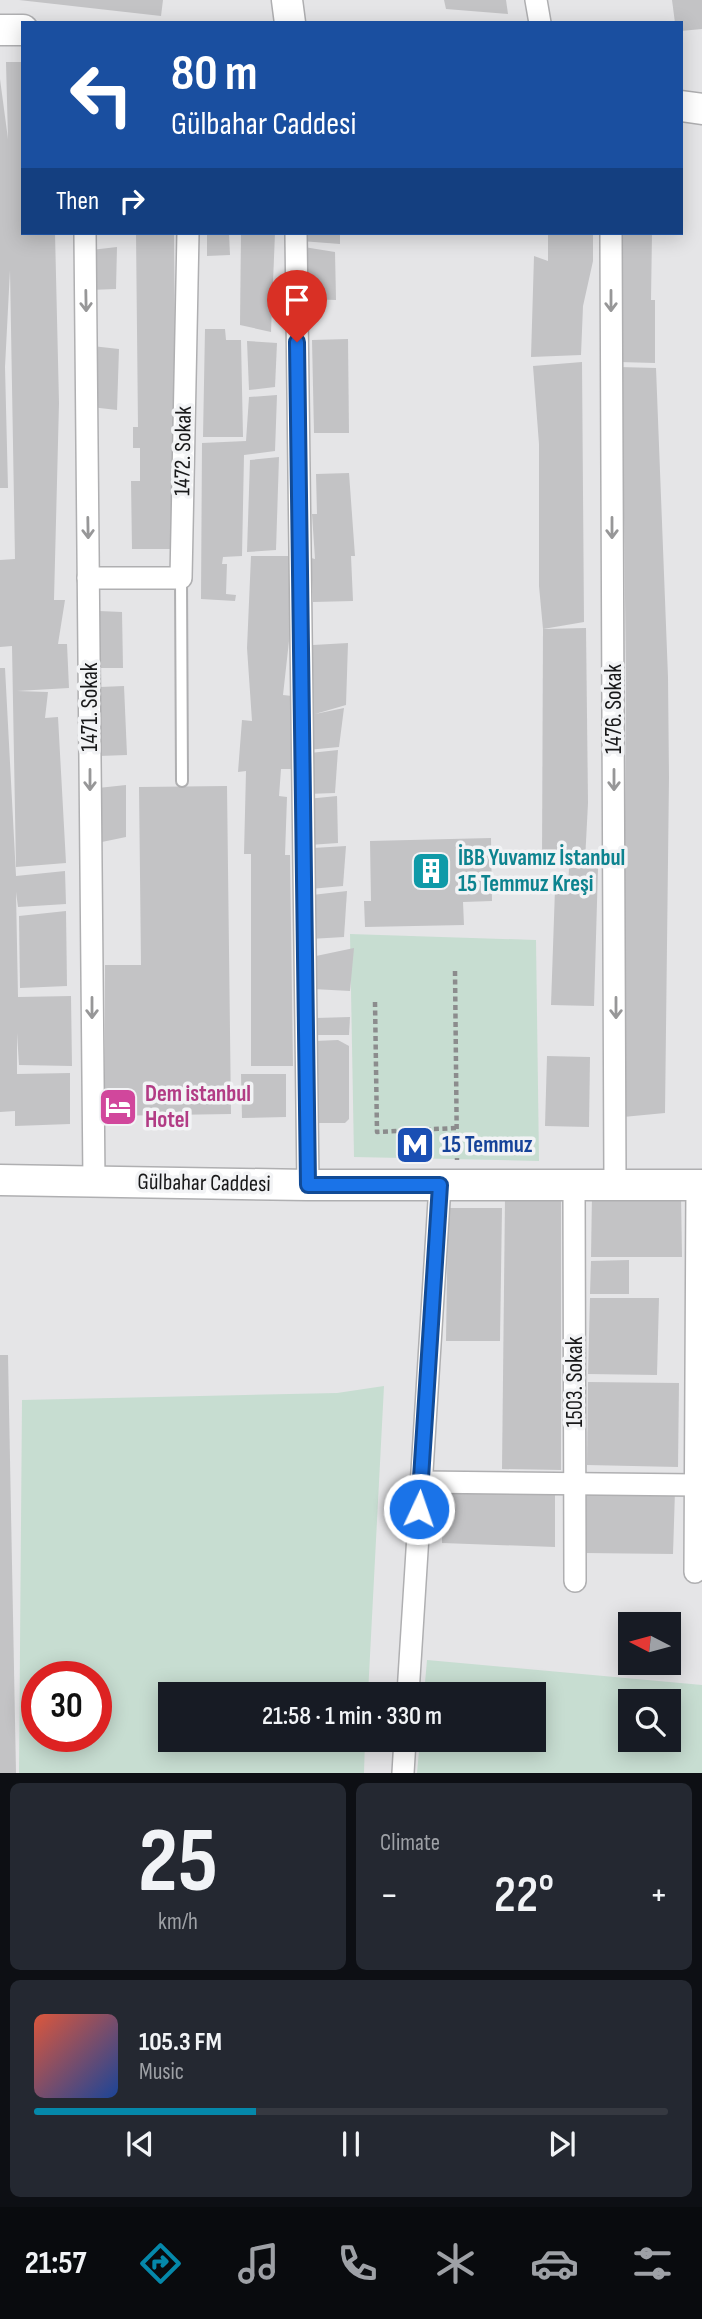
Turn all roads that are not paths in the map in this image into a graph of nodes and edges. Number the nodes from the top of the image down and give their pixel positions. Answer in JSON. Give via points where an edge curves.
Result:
{"nodes":[{"id":1,"x":288,"y":0,"type":"edge"},
{"id":2,"x":536,"y":0,"type":"edge"},
{"id":3,"x":290,"y":21,"type":"edge"},
{"id":4,"x":540,"y":21,"type":"edge"},
{"id":5,"x":0,"y":30,"type":"edge"},
{"id":6,"x":21,"y":30,"type":"edge"},
{"id":7,"x":683,"y":106,"type":"edge"},
{"id":8,"x":702,"y":109,"type":"edge"},
{"id":9,"x":85,"y":235,"type":"edge"},
{"id":10,"x":188,"y":235,"type":"edge"},
{"id":11,"x":296,"y":235,"type":"edge"},
{"id":12,"x":611,"y":235,"type":"edge"},
{"id":13,"x":88,"y":578,"type":"junction"},
{"id":14,"x":181,"y":578,"type":"junction"},
{"id":15,"x":182,"y":780,"type":"dead end"},
{"id":16,"x":0,"y":1180,"type":"edge"},
{"id":17,"x":94,"y":1182,"type":"junction"},
{"id":18,"x":449,"y":1184,"type":"junction"},
{"id":19,"x":575,"y":1184,"type":"junction"},
{"id":20,"x":615,"y":1184,"type":"junction"},
{"id":21,"x":308,"y":1185,"type":"junction"},
{"id":22,"x":700,"y":1185,"type":"edge"},
{"id":23,"x":421,"y":1482,"type":"junction"},
{"id":24,"x":575,"y":1482,"type":"junction"},
{"id":25,"x":696,"y":1485,"type":"junction"},
{"id":26,"x":695,"y":1572,"type":"dead end"},
{"id":27,"x":575,"y":1581,"type":"dead end"},
{"id":28,"x":409,"y":1682,"type":"edge"},
{"id":29,"x":404,"y":1752,"type":"edge"},
{"id":30,"x":403,"y":1773,"type":"edge"}],
"edges":[{"from":1,"to":3,"type":"main road"},
{"from":2,"to":4,"type":"street"},
{"from":5,"to":6,"type":"main road"},
{"from":7,"to":8,"type":"main road"},
{"from":9,"to":13,"type":"street","name":"1471. Sokak","one_way":true},
{"from":10,"to":14,"type":"street","name":"1472. Sokak"},
{"from":11,"to":21,"type":"street"},
{"from":12,"to":20,"type":"street","name":"1476. Sokak","one_way":true},
{"from":13,"to":14,"type":"street"},
{"from":13,"to":17,"type":"street","name":"1471. Sokak","one_way":true},
{"from":14,"to":15,"type":"lane"},
{"from":16,"to":17,"type":"main road","name":"Gülbahar Caddesi"},
{"from":17,"to":21,"type":"main road","name":"Gülbahar Caddesi"},
{"from":18,"to":19,"type":"main road","name":"Gülbahar Caddesi"},
{"from":18,"to":21,"type":"main road","name":"Gülbahar Caddesi"},
{"from":18,"to":23,"type":"street"},
{"from":19,"to":20,"type":"main road","name":"Gülbahar Caddesi"},
{"from":19,"to":24,"type":"street","name":"1503. Sokak"},
{"from":20,"to":22,"type":"main road","name":"Gülbahar Caddesi"},
{"from":22,"to":25,"type":"street"},
{"from":23,"to":24,"type":"street"},
{"from":23,"to":28,"type":"street"},
{"from":24,"to":25,"type":"street"},
{"from":24,"to":27,"type":"street","name":"1503. Sokak"},
{"from":25,"to":26,"type":"street"},
{"from":29,"to":30,"type":"street"}]}
